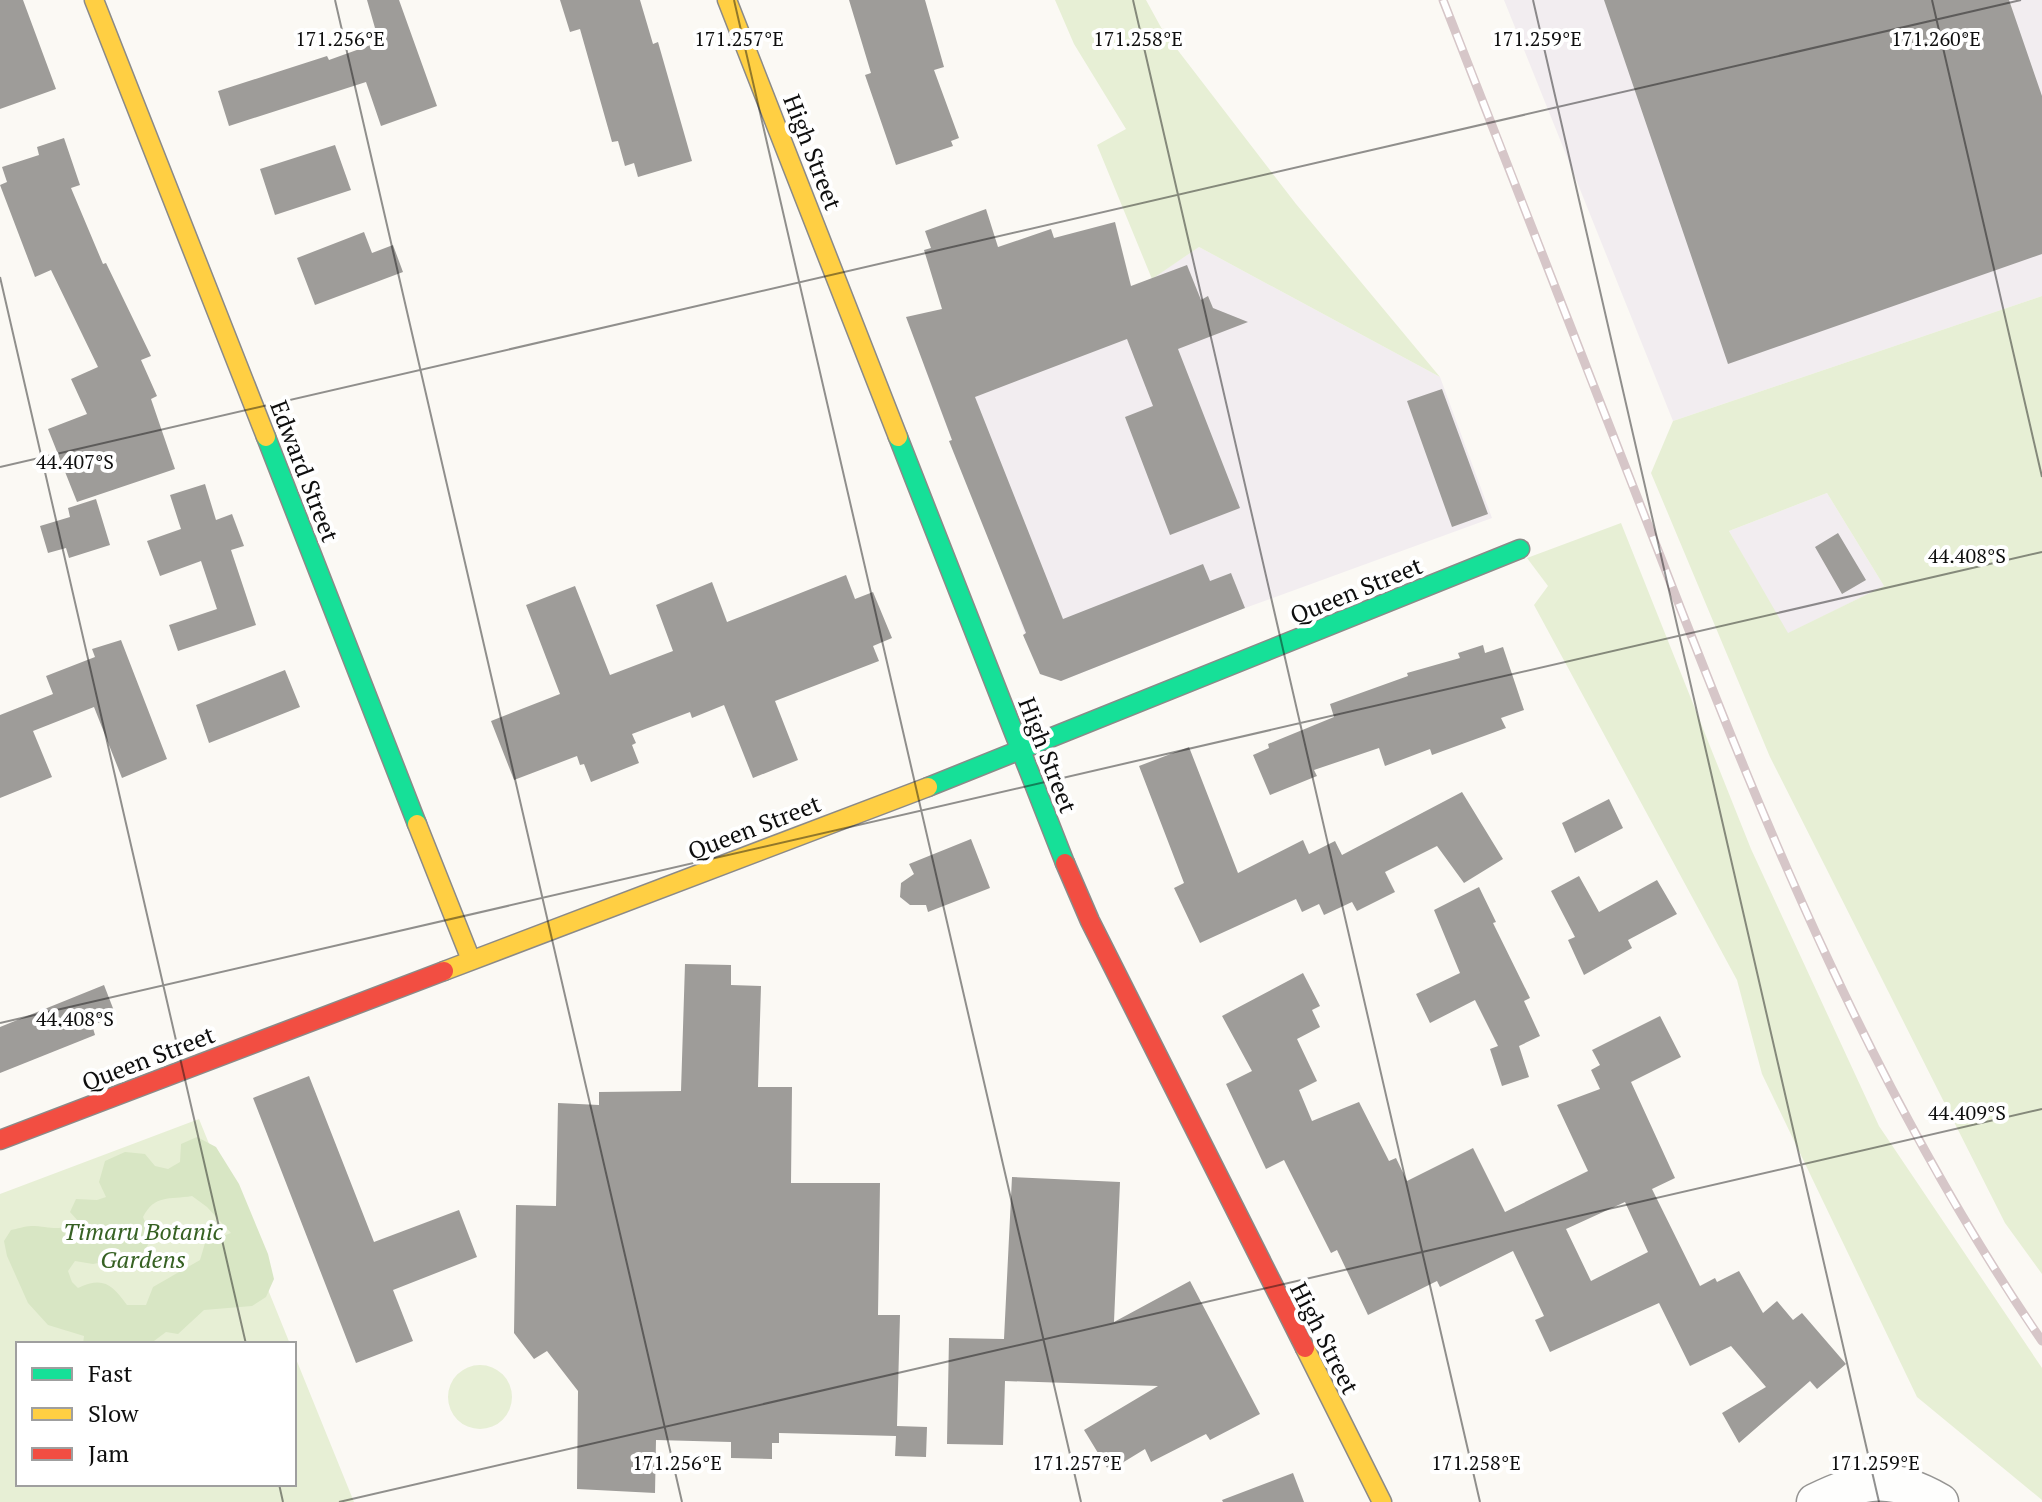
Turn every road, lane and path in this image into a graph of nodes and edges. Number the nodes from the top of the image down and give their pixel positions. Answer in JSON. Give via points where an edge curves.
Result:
{"nodes":[{"id":1,"x":94,"y":0,"type":"edge"},
{"id":2,"x":727,"y":0,"type":"edge"},
{"id":3,"x":1520,"y":549,"type":"dead end"},
{"id":4,"x":1021,"y":751,"type":"junction"},
{"id":5,"x":471,"y":960,"type":"junction"},
{"id":6,"x":0,"y":1140,"type":"edge"},
{"id":7,"x":1382,"y":1502,"type":"edge"},
{"id":8,"x":1815,"y":1502,"type":"edge"},
{"id":9,"x":1940,"y":1502,"type":"edge"}],
"edges":[{"from":1,"to":5,"type":"street","name":"Edward Street"},
{"from":2,"to":4,"type":"street","name":"High Street"},
{"from":3,"to":4,"type":"street","name":"Queen Street"},
{"from":4,"to":5,"type":"street","name":"Queen Street"},
{"from":4,"to":7,"type":"street","name":"High Street","via":[[1097,936]]},
{"from":5,"to":6,"type":"street","name":"Queen Street"},
{"from":8,"to":9,"type":"street","via":[[1844,1487],[1874,1481],[1921,1491]]}]}
